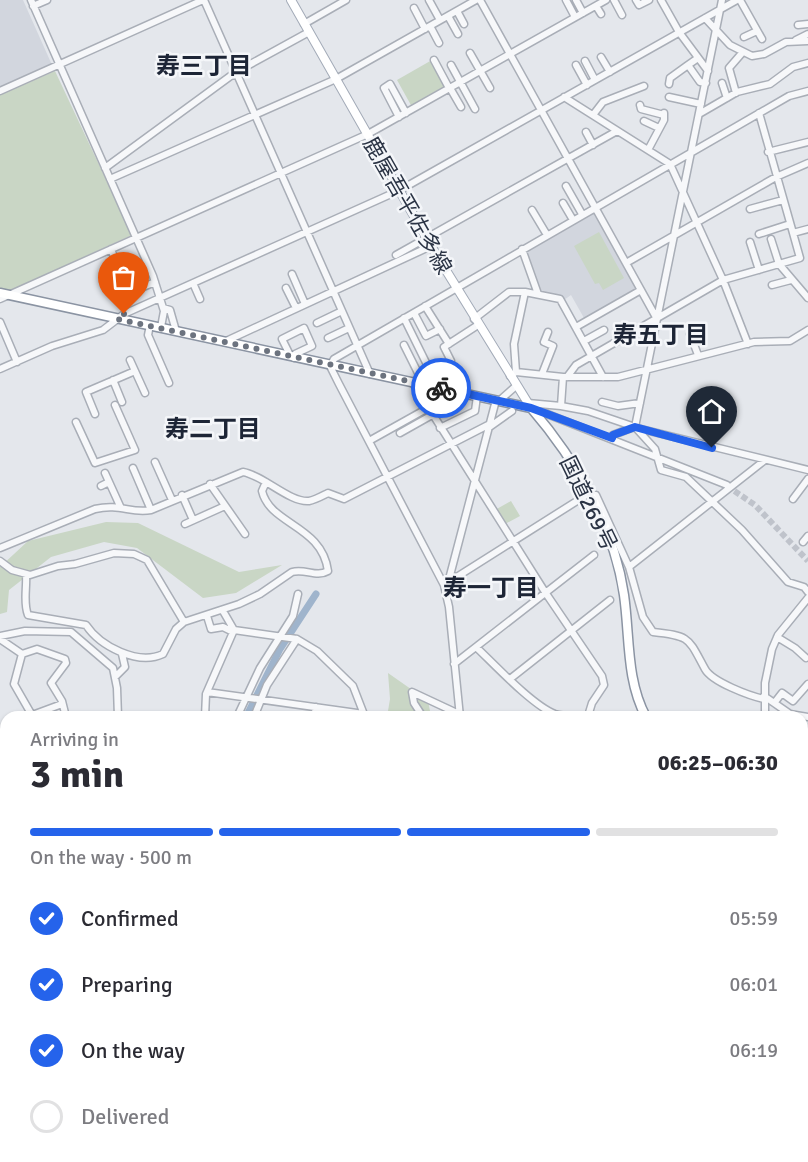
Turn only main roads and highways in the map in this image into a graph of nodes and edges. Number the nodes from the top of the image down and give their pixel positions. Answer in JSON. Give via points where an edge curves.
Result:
{"nodes":[{"id":1,"x":291,"y":0,"type":"edge"},
{"id":2,"x":0,"y":293,"type":"edge"},
{"id":3,"x":529,"y":405,"type":"junction"},
{"id":4,"x":644,"y":711,"type":"edge"}],
"edges":[{"from":1,"to":3,"type":"main road","name":"鹿屋吾平佐多線","via":[[429,243]]},
{"from":2,"to":3,"type":"highway","via":[[330,366]]},
{"from":3,"to":4,"type":"highway","name":"国道269号","via":[[571,460],[610,541],[620,575],[633,684]]}]}
